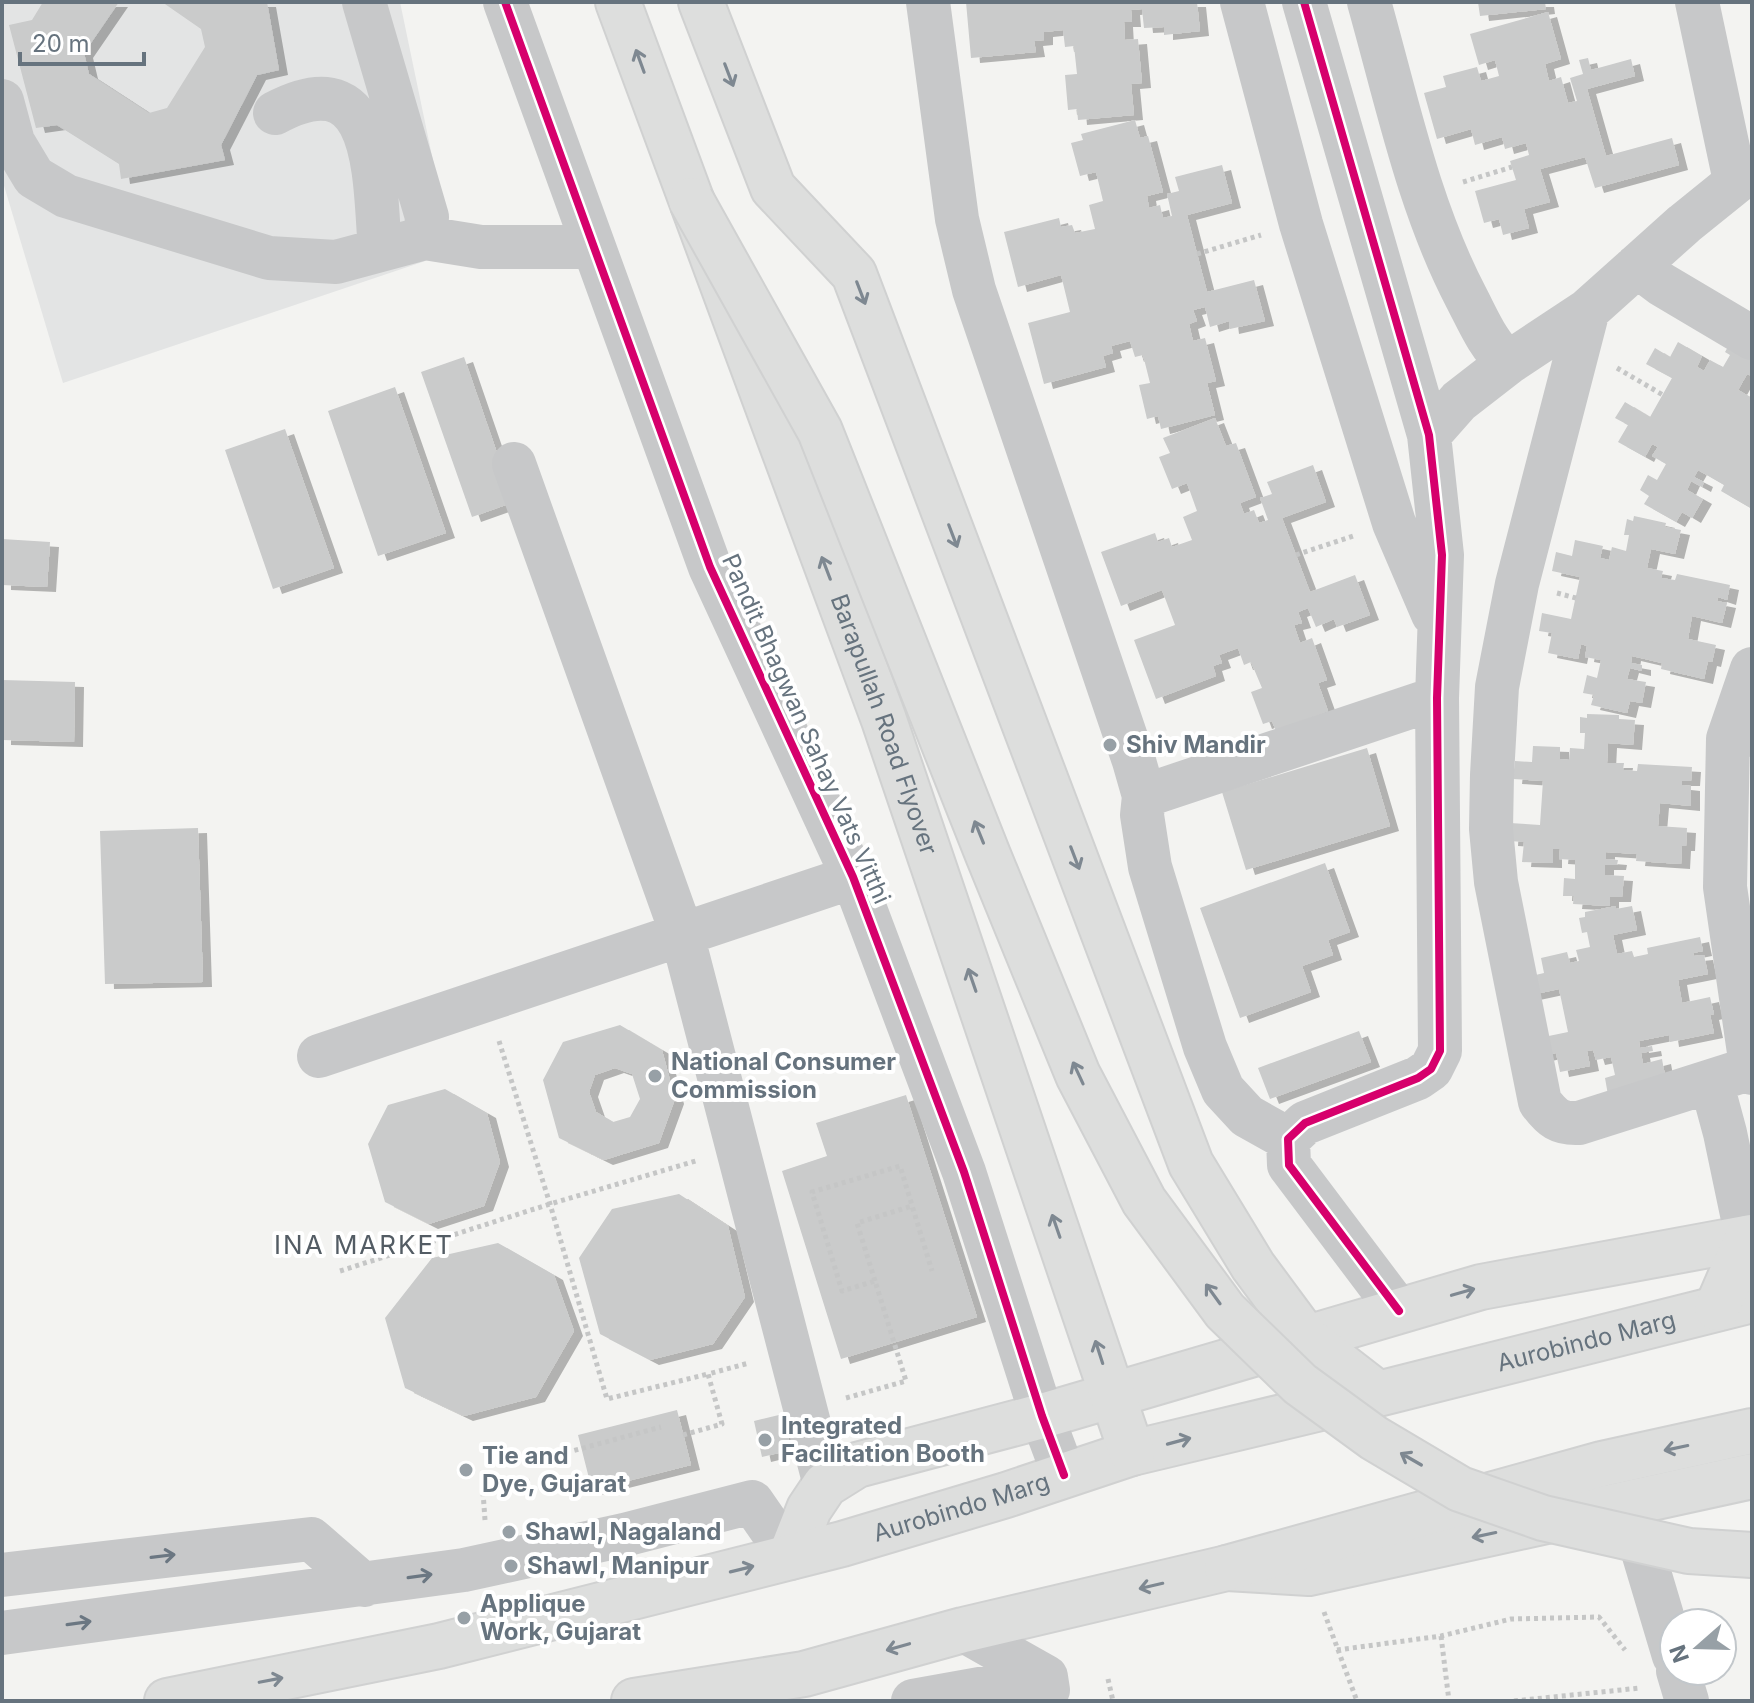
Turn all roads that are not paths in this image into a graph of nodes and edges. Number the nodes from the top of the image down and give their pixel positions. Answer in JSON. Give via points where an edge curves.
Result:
{"nodes":[{"id":1,"x":364,"y":2,"type":"edge"},
{"id":2,"x":505,"y":2,"type":"edge"},
{"id":3,"x":618,"y":2,"type":"edge"},
{"id":4,"x":701,"y":2,"type":"edge"},
{"id":5,"x":928,"y":2,"type":"edge"},
{"id":6,"x":1242,"y":2,"type":"edge"},
{"id":7,"x":1304,"y":2,"type":"edge"},
{"id":8,"x":1369,"y":2,"type":"edge"},
{"id":9,"x":1697,"y":2,"type":"edge"},
{"id":10,"x":2,"y":101,"type":"edge"},
{"id":11,"x":275,"y":113,"type":"dead end"},
{"id":12,"x":1744,"y":175,"type":"edge"},
{"id":13,"x":691,"y":200,"type":"junction"},
{"id":14,"x":425,"y":238,"type":"junction"},
{"id":15,"x":593,"y":247,"type":"junction"},
{"id":16,"x":380,"y":250,"type":"junction"},
{"id":17,"x":1637,"y":266,"type":"junction"},
{"id":18,"x":1588,"y":310,"type":"junction"},
{"id":19,"x":1752,"y":338,"type":"edge"},
{"id":20,"x":1508,"y":363,"type":"junction"},
{"id":21,"x":1429,"y":435,"type":"junction"},
{"id":22,"x":514,"y":464,"type":"dead end"},
{"id":23,"x":1438,"y":629,"type":"junction"},
{"id":24,"x":1752,"y":669,"type":"edge"},
{"id":25,"x":1437,"y":698,"type":"junction"},
{"id":26,"x":1740,"y":737,"type":"edge"},
{"id":27,"x":1144,"y":796,"type":"junction"},
{"id":28,"x":853,"y":877,"type":"junction"},
{"id":29,"x":682,"y":934,"type":"junction"},
{"id":30,"x":319,"y":1056,"type":"dead end"},
{"id":31,"x":1741,"y":1073,"type":"edge"},
{"id":32,"x":1288,"y":1139,"type":"junction"},
{"id":33,"x":1750,"y":1238,"type":"edge"},
{"id":34,"x":1734,"y":1304,"type":"edge"},
{"id":35,"x":1399,"y":1311,"type":"junction"},
{"id":36,"x":1307,"y":1339,"type":"junction"},
{"id":37,"x":1378,"y":1394,"type":"junction"},
{"id":38,"x":1113,"y":1396,"type":"junction"},
{"id":39,"x":1042,"y":1416,"type":"junction"},
{"id":40,"x":1752,"y":1431,"type":"edge"},
{"id":41,"x":1132,"y":1453,"type":"junction"},
{"id":42,"x":1064,"y":1475,"type":"junction"},
{"id":43,"x":1752,"y":1476,"type":"edge"},
{"id":44,"x":825,"y":1485,"type":"junction"},
{"id":45,"x":1628,"y":1503,"type":"junction"},
{"id":46,"x":1752,"y":1555,"type":"edge"},
{"id":47,"x":790,"y":1557,"type":"junction"},
{"id":48,"x":1227,"y":1568,"type":"junction"},
{"id":49,"x":2,"y":1575,"type":"edge"},
{"id":50,"x":364,"y":1585,"type":"junction"},
{"id":51,"x":1658,"y":1620,"type":"edge"},
{"id":52,"x":963,"y":1630,"type":"junction"},
{"id":53,"x":2,"y":1633,"type":"edge"},
{"id":54,"x":1048,"y":1689,"type":"edge"},
{"id":55,"x":167,"y":1701,"type":"edge"},
{"id":56,"x":634,"y":1701,"type":"edge"},
{"id":57,"x":913,"y":1701,"type":"edge"}],
"edges":[{"from":1,"to":14,"type":"street","via":[[427,217]]},
{"from":2,"to":15,"type":"street","name":"Pandit Bhagwan Sahay Vats Vitthi"},
{"from":13,"to":3,"type":"main road","name":"Barapullah Road Flyover","one_way":true},
{"from":4,"to":36,"type":"main road","one_way":true,"via":[[773,188],[854,274],[1191,1164],[1253,1266]]},
{"from":5,"to":27,"type":"street","via":[[957,219],[974,290]]},
{"from":6,"to":23,"type":"street","via":[[1301,224],[1394,523]]},
{"from":7,"to":21,"type":"street"},
{"from":8,"to":20,"type":"street","via":[[1443,253],[1491,347]]},
{"from":9,"to":12,"type":"street"},
{"from":10,"to":16,"type":"street","via":[[13,142],[34,177],[66,196],[269,258],[336,262]]},
{"from":11,"to":16,"type":"street","via":[[297,102],[329,98],[349,106],[370,150]]},
{"from":12,"to":17,"type":"street"},
{"from":38,"to":13,"type":"main road","name":"Barapullah Road Flyover","one_way":true,"bridge":true,"via":[[884,720]]},
{"from":46,"to":13,"type":"main road","one_way":true,"bridge":true,"via":[[1689,1551],[1543,1518],[1460,1489],[1374,1438],[1300,1384],[1225,1311],[1144,1201],[1078,1075],[820,431]]},
{"from":14,"to":15,"type":"street","via":[[496,248]]},
{"from":14,"to":16,"type":"street"},
{"from":15,"to":28,"type":"street","name":"Pandit Bhagwan Sahay Vats Vitthi","via":[[710,567]]},
{"from":17,"to":18,"type":"street"},
{"from":17,"to":19,"type":"street"},
{"from":18,"to":20,"type":"street"},
{"from":18,"to":31,"type":"street","via":[[1517,584],[1497,687],[1491,829],[1496,882],[1540,1102],[1553,1119],[1579,1123]]},
{"from":20,"to":21,"type":"street","via":[[1459,401]]},
{"from":21,"to":23,"type":"street","via":[[1442,555]]},
{"from":22,"to":29,"type":"street"},
{"from":23,"to":25,"type":"street"},
{"from":24,"to":26,"type":"street"},
{"from":25,"to":27,"type":"street"},
{"from":25,"to":32,"type":"street","via":[[1440,1051],[1431,1069],[1418,1078],[1305,1123]]},
{"from":26,"to":31,"type":"street","via":[[1725,887]]},
{"from":27,"to":32,"type":"street","via":[[1150,867],[1223,1090],[1247,1116]]},
{"from":28,"to":29,"type":"street"},
{"from":28,"to":39,"type":"street","name":"Pandit Bhagwan Sahay Vats Vitthi","via":[[964,1172]]},
{"from":29,"to":30,"type":"street"},
{"from":29,"to":44,"type":"street"},
{"from":31,"to":33,"type":"street","via":[[1725,1133]]},
{"from":32,"to":35,"type":"street","via":[[1289,1165]]},
{"from":33,"to":34,"type":"main road"},
{"from":35,"to":33,"type":"main road","one_way":true,"via":[[1481,1287]]},
{"from":34,"to":37,"type":"main road","name":"Aurobindo Marg"},
{"from":35,"to":36,"type":"main road"},
{"from":36,"to":37,"type":"main road"},
{"from":36,"to":38,"type":"main road"},
{"from":41,"to":37,"type":"main road","name":"Aurobindo Marg","one_way":true},
{"from":38,"to":39,"type":"main road"},
{"from":38,"to":41,"type":"main road","name":"Barapullah Road Flyover"},
{"from":39,"to":42,"type":"street","name":"Pandit Bhagwan Sahay Vats Vitthi"},
{"from":39,"to":44,"type":"main road","via":[[857,1465]]},
{"from":40,"to":48,"type":"main road","one_way":true,"via":[[1602,1464]]},
{"from":41,"to":42,"type":"main road","name":"Aurobindo Marg"},
{"from":42,"to":47,"type":"main road","name":"Aurobindo Marg"},
{"from":43,"to":45,"type":"main road"},
{"from":44,"to":47,"type":"main road"},
{"from":45,"to":48,"type":"main road","one_way":true,"via":[[1309,1573]]},
{"from":45,"to":51,"type":"street"},
{"from":50,"to":47,"type":"street","one_way":true,"via":[[464,1570],[752,1502]]},
{"from":55,"to":47,"type":"main road","name":"Aurobindo Marg","one_way":true,"via":[[439,1646]]},
{"from":48,"to":52,"type":"main road","one_way":true},
{"from":49,"to":50,"type":"street","one_way":true,"via":[[311,1539]]},
{"from":53,"to":50,"type":"street","one_way":true},
{"from":52,"to":54,"type":"street"},
{"from":52,"to":56,"type":"main road","one_way":true,"via":[[804,1674]]},
{"from":54,"to":57,"type":"street"}]}
